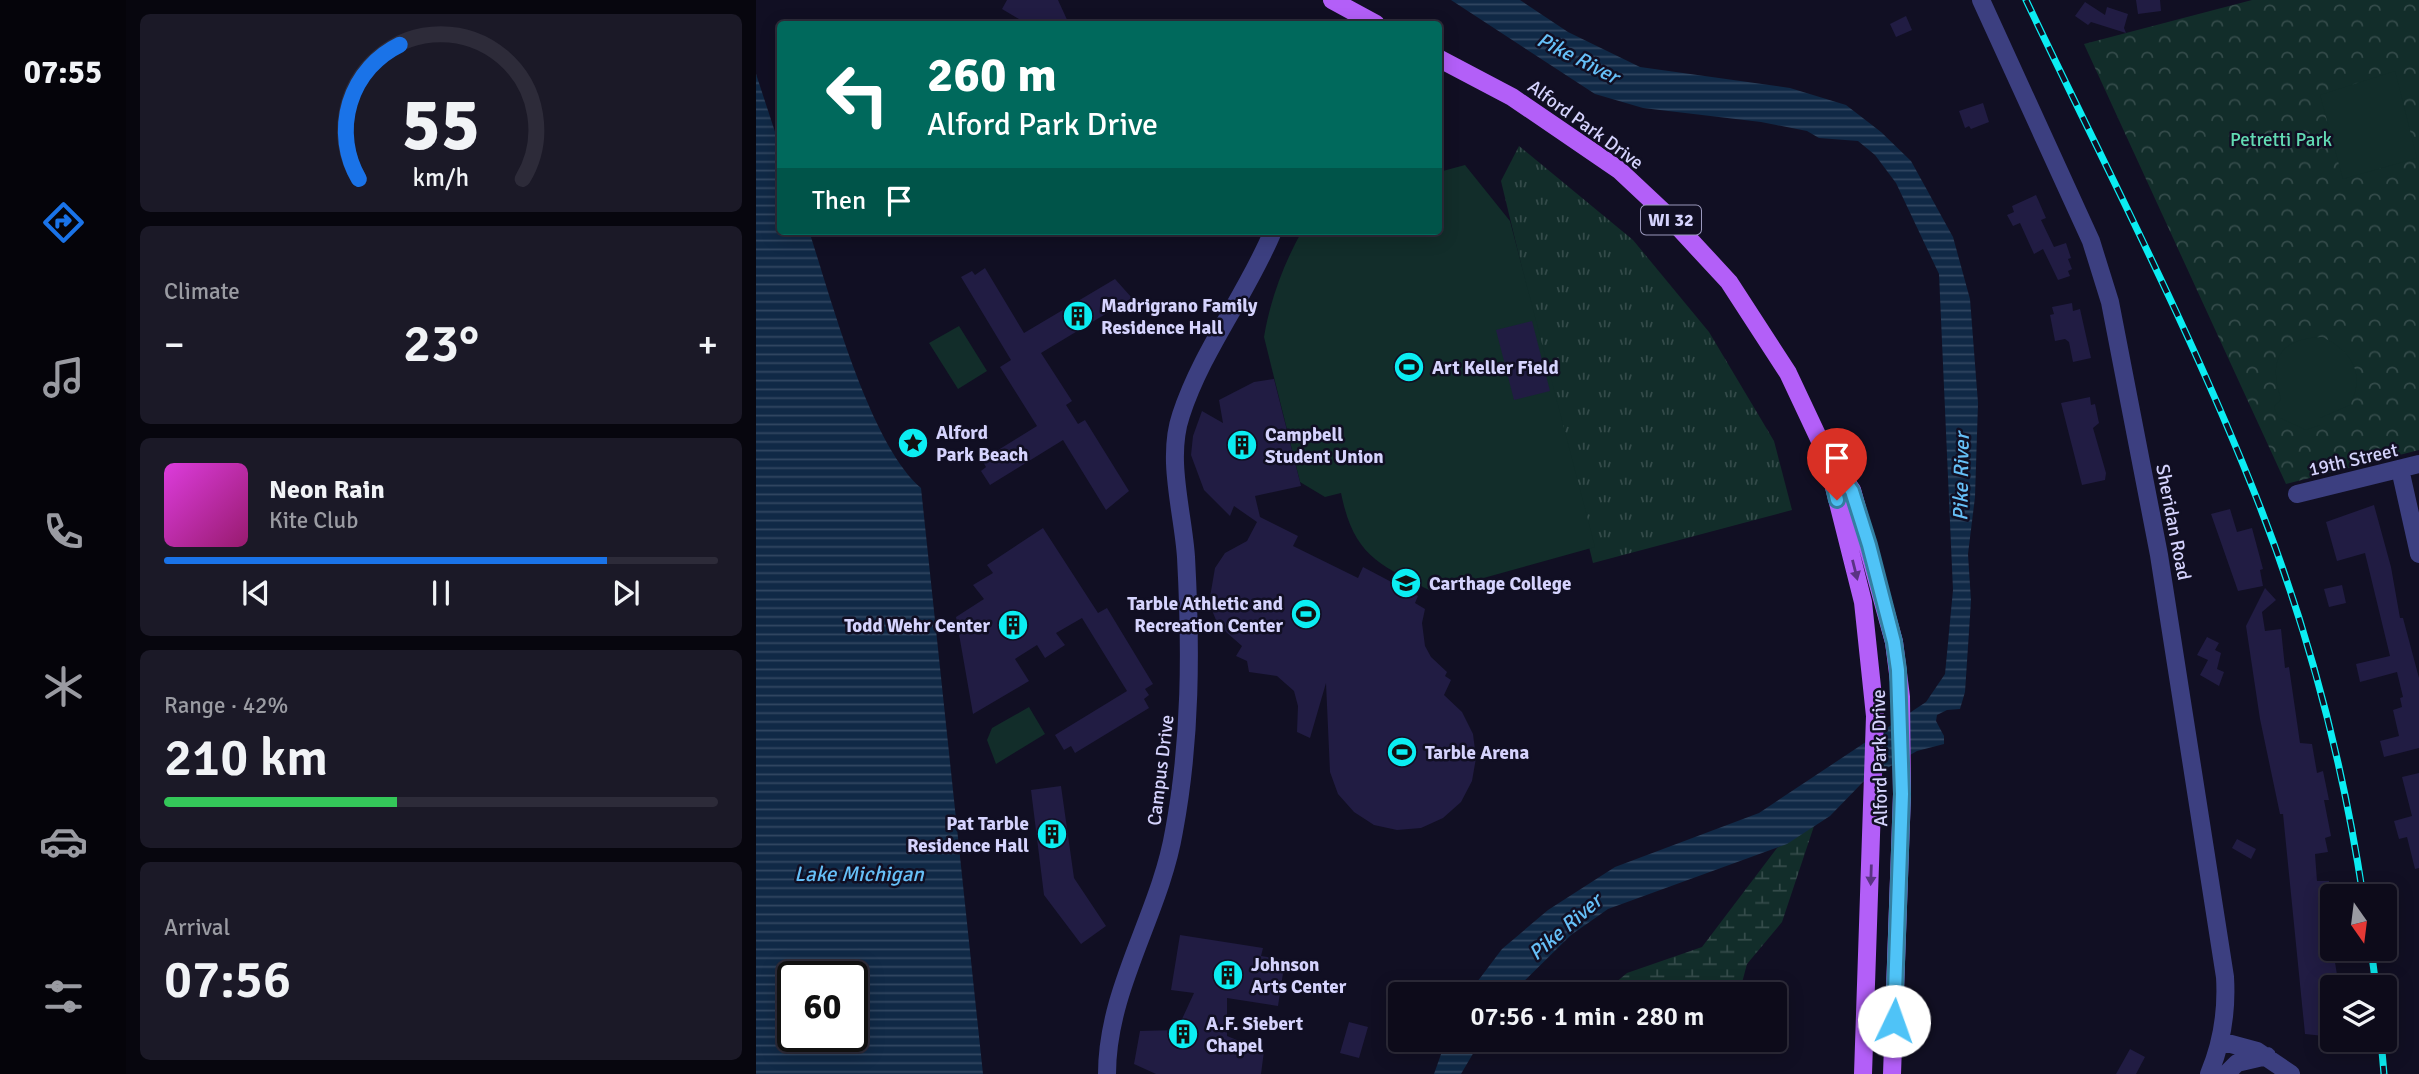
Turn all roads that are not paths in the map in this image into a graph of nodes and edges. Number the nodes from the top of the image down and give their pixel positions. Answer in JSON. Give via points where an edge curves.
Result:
{"nodes":[{"id":1,"x":1332,"y":0,"type":"edge"},
{"id":2,"x":1981,"y":0,"type":"edge"},
{"id":3,"x":1370,"y":21,"type":"edge"},
{"id":4,"x":1442,"y":60,"type":"edge"},
{"id":5,"x":1271,"y":235,"type":"edge"},
{"id":6,"x":1827,"y":456,"type":"junction"},
{"id":7,"x":2419,"y":464,"type":"edge"},
{"id":8,"x":2400,"y":469,"type":"junction"},
{"id":9,"x":2297,"y":494,"type":"dead end"},
{"id":10,"x":2419,"y":554,"type":"edge"},
{"id":11,"x":2220,"y":1041,"type":"junction"},
{"id":12,"x":2267,"y":1056,"type":"junction"},
{"id":13,"x":1107,"y":1074,"type":"edge"},
{"id":14,"x":1863,"y":1074,"type":"edge"},
{"id":15,"x":1892,"y":1074,"type":"edge"},
{"id":16,"x":2208,"y":1074,"type":"edge"},
{"id":17,"x":2226,"y":1074,"type":"edge"},
{"id":18,"x":2291,"y":1074,"type":"edge"}],
"edges":[{"from":1,"to":3,"type":"main road"},
{"from":2,"to":11,"type":"street","name":"Sheridan Road","via":[[2091,242],[2110,302],[2166,593],[2224,969],[2226,1002]]},
{"from":4,"to":6,"type":"main road","name":"Alford Park Drive","number":"WI 32","via":[[1512,97],[1608,163],[1667,215],[1729,282],[1787,373]]},
{"from":5,"to":13,"type":"street","name":"Campus Drive","via":[[1181,415],[1176,472],[1186,558],[1188,733],[1174,833],[1113,1016]]},
{"from":6,"to":14,"type":"main road","name":"Alford Park Drive","number":"WI 32","one_way":true,"via":[[1863,602],[1875,716]]},
{"from":6,"to":15,"type":"main road","name":"Alford Park Drive","number":"WI 32","via":[[1852,491],[1869,545],[1894,642],[1901,697]]},
{"from":7,"to":8,"type":"street","name":"19th Street"},
{"from":8,"to":9,"type":"street","name":"19th Street"},
{"from":8,"to":10,"type":"street"},
{"from":11,"to":12,"type":"street"},
{"from":11,"to":16,"type":"street","name":"Sheridan Road"},
{"from":12,"to":17,"type":"street","via":[[2237,1063]]},
{"from":12,"to":18,"type":"street"}]}
